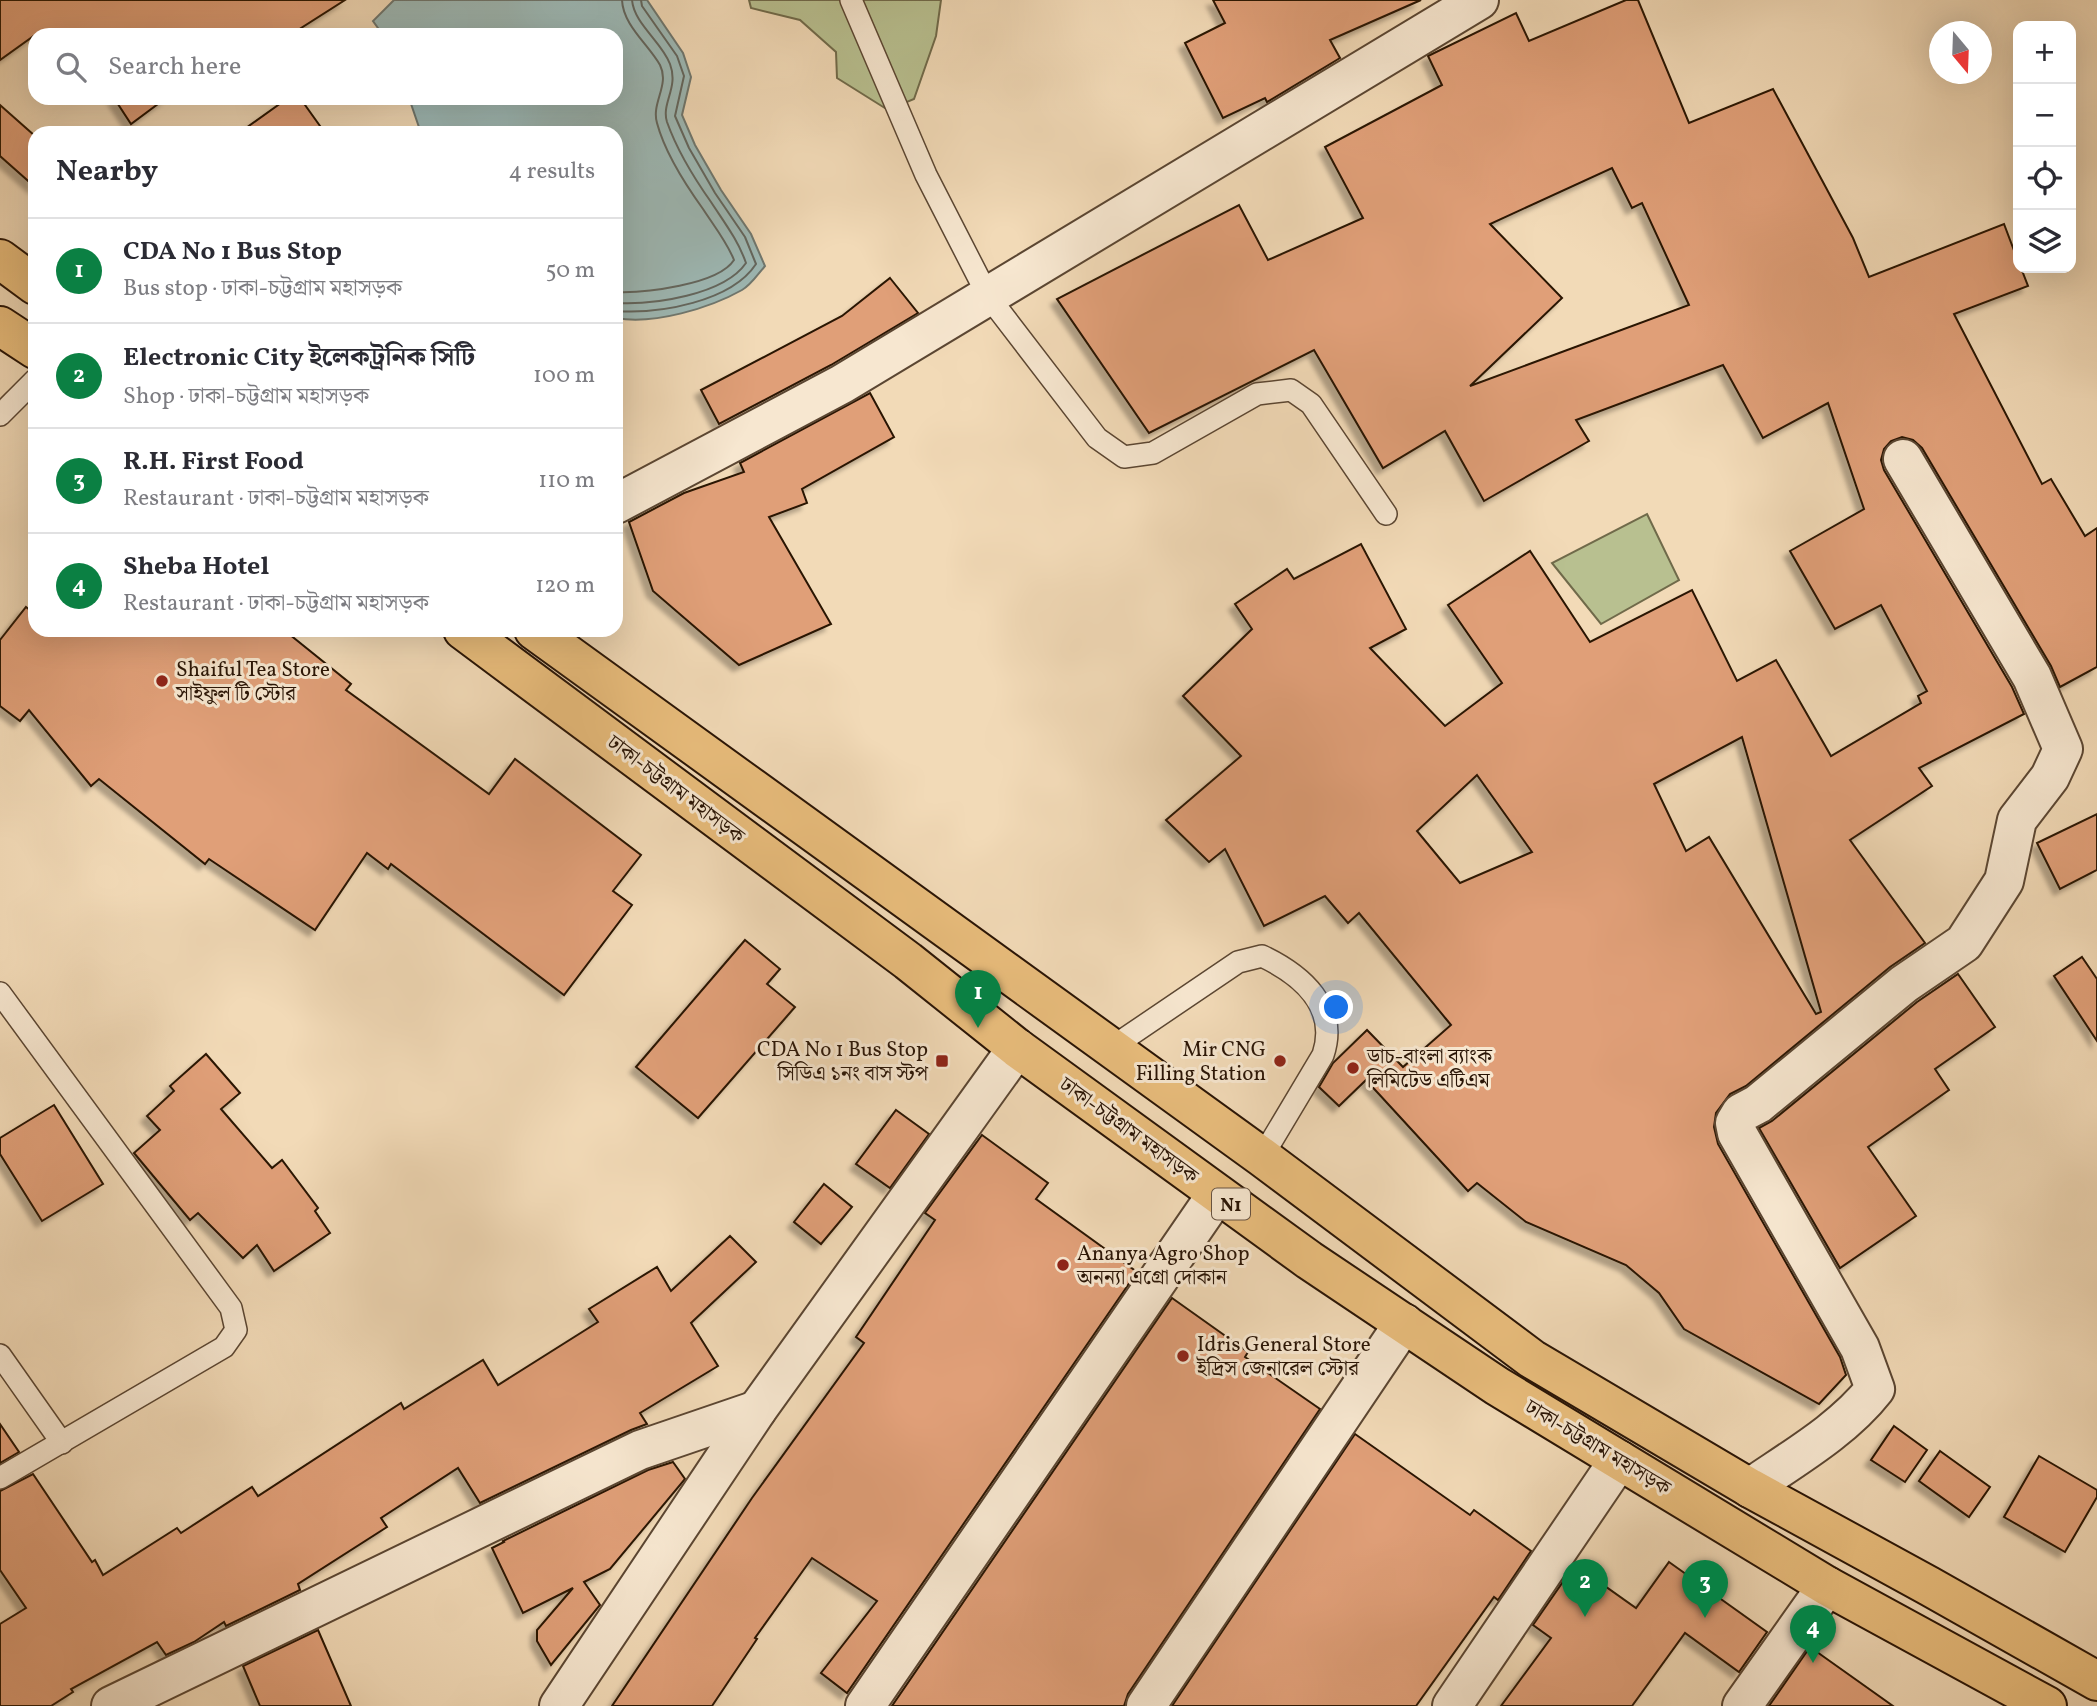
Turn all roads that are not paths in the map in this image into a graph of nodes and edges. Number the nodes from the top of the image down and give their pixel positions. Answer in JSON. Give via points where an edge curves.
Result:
{"nodes":[{"id":1,"x":851,"y":0,"type":"edge"},
{"id":2,"x":1479,"y":0,"type":"edge"},
{"id":3,"x":0,"y":259,"type":"edge"},
{"id":4,"x":28,"y":280,"type":"edge"},
{"id":5,"x":988,"y":296,"type":"junction"},
{"id":6,"x":0,"y":326,"type":"edge"},
{"id":7,"x":28,"y":344,"type":"edge"},
{"id":8,"x":28,"y":387,"type":"edge"},
{"id":9,"x":0,"y":415,"type":"edge"},
{"id":10,"x":1903,"y":459,"type":"dead end"},
{"id":11,"x":623,"y":500,"type":"edge"},
{"id":12,"x":1386,"y":514,"type":"dead end"},
{"id":13,"x":472,"y":637,"type":"edge"},
{"id":14,"x":544,"y":637,"type":"edge"},
{"id":15,"x":0,"y":993,"type":"edge"},
{"id":16,"x":1017,"y":1048,"type":"junction"},
{"id":17,"x":1111,"y":1048,"type":"junction"},
{"id":18,"x":1262,"y":1157,"type":"junction"},
{"id":19,"x":1217,"y":1194,"type":"junction"},
{"id":20,"x":1404,"y":1323,"type":"junction"},
{"id":21,"x":0,"y":1355,"type":"edge"},
{"id":22,"x":757,"y":1410,"type":"junction"},
{"id":23,"x":62,"y":1443,"type":"junction"},
{"id":24,"x":1619,"y":1460,"type":"junction"},
{"id":25,"x":0,"y":1478,"type":"edge"},
{"id":26,"x":1750,"y":1488,"type":"junction"},
{"id":27,"x":1828,"y":1586,"type":"junction"},
{"id":28,"x":2097,"y":1681,"type":"edge"},
{"id":29,"x":111,"y":1706,"type":"edge"},
{"id":30,"x":559,"y":1706,"type":"edge"},
{"id":31,"x":865,"y":1706,"type":"edge"},
{"id":32,"x":1146,"y":1706,"type":"edge"},
{"id":33,"x":1452,"y":1706,"type":"edge"},
{"id":34,"x":1742,"y":1706,"type":"edge"},
{"id":35,"x":2047,"y":1706,"type":"edge"}],
"edges":[{"from":1,"to":5,"type":"lane","via":[[926,175]]},
{"from":2,"to":5,"type":"street"},
{"from":3,"to":4,"type":"highway"},
{"from":5,"to":11,"type":"street","via":[[842,384]]},
{"from":5,"to":12,"type":"lane","via":[[1097,438],[1124,457],[1153,453],[1257,394],[1291,390],[1311,404]]},
{"from":6,"to":7,"type":"highway"},
{"from":8,"to":9,"type":"lane"},
{"from":10,"to":26,"type":"street","via":[[2032,677],[2063,749],[2050,777],[2017,820],[2004,881],[1964,943],[1893,993],[1758,1104],[1741,1112],[1735,1123],[1860,1348],[1875,1389],[1832,1429]]},
{"from":13,"to":16,"type":"highway","name":"ঢাকা-চট্টগ্রাম মহাসড়ক","number":"N1","via":[[897,953]]},
{"from":14,"to":17,"type":"highway","name":"ঢাকা-চট্টগ্রাম মহাসড়ক"},
{"from":15,"to":23,"type":"lane","via":[[231,1308],[236,1330],[224,1347]]},
{"from":16,"to":19,"type":"highway","name":"ঢাকা-চট্টগ্রাম মহাসড়ক","number":"N1"},
{"from":16,"to":22,"type":"street"},
{"from":17,"to":18,"type":"highway","name":"ঢাকা-চট্টগ্রাম মহাসড়ক"},
{"from":17,"to":18,"type":"lane","via":[[1238,962],[1262,956],[1289,971],[1325,1011],[1328,1041]]},
{"from":18,"to":26,"type":"highway","name":"ঢাকা-চট্টগ্রাম মহাসড়ক","via":[[1532,1359]]},
{"from":19,"to":20,"type":"highway","name":"ঢাকা-চট্টগ্রাম মহাসড়ক","number":"N1"},
{"from":19,"to":31,"type":"street"},
{"from":20,"to":24,"type":"highway","name":"ঢাকা-চট্টগ্রাম মহাসড়ক","number":"N1"},
{"from":20,"to":32,"type":"street"},
{"from":21,"to":23,"type":"lane"},
{"from":22,"to":29,"type":"street","via":[[640,1450]]},
{"from":22,"to":30,"type":"street"},
{"from":23,"to":25,"type":"lane"},
{"from":24,"to":27,"type":"highway","name":"ঢাকা-চট্টগ্রাম মহাসড়ক","number":"N1"},
{"from":24,"to":33,"type":"street"},
{"from":26,"to":28,"type":"highway","name":"ঢাকা-চট্টগ্রাম মহাসড়ক"},
{"from":27,"to":34,"type":"street"},
{"from":27,"to":35,"type":"highway","name":"ঢাকা-চট্টগ্রাম মহাসড়ক","number":"N1"}]}
